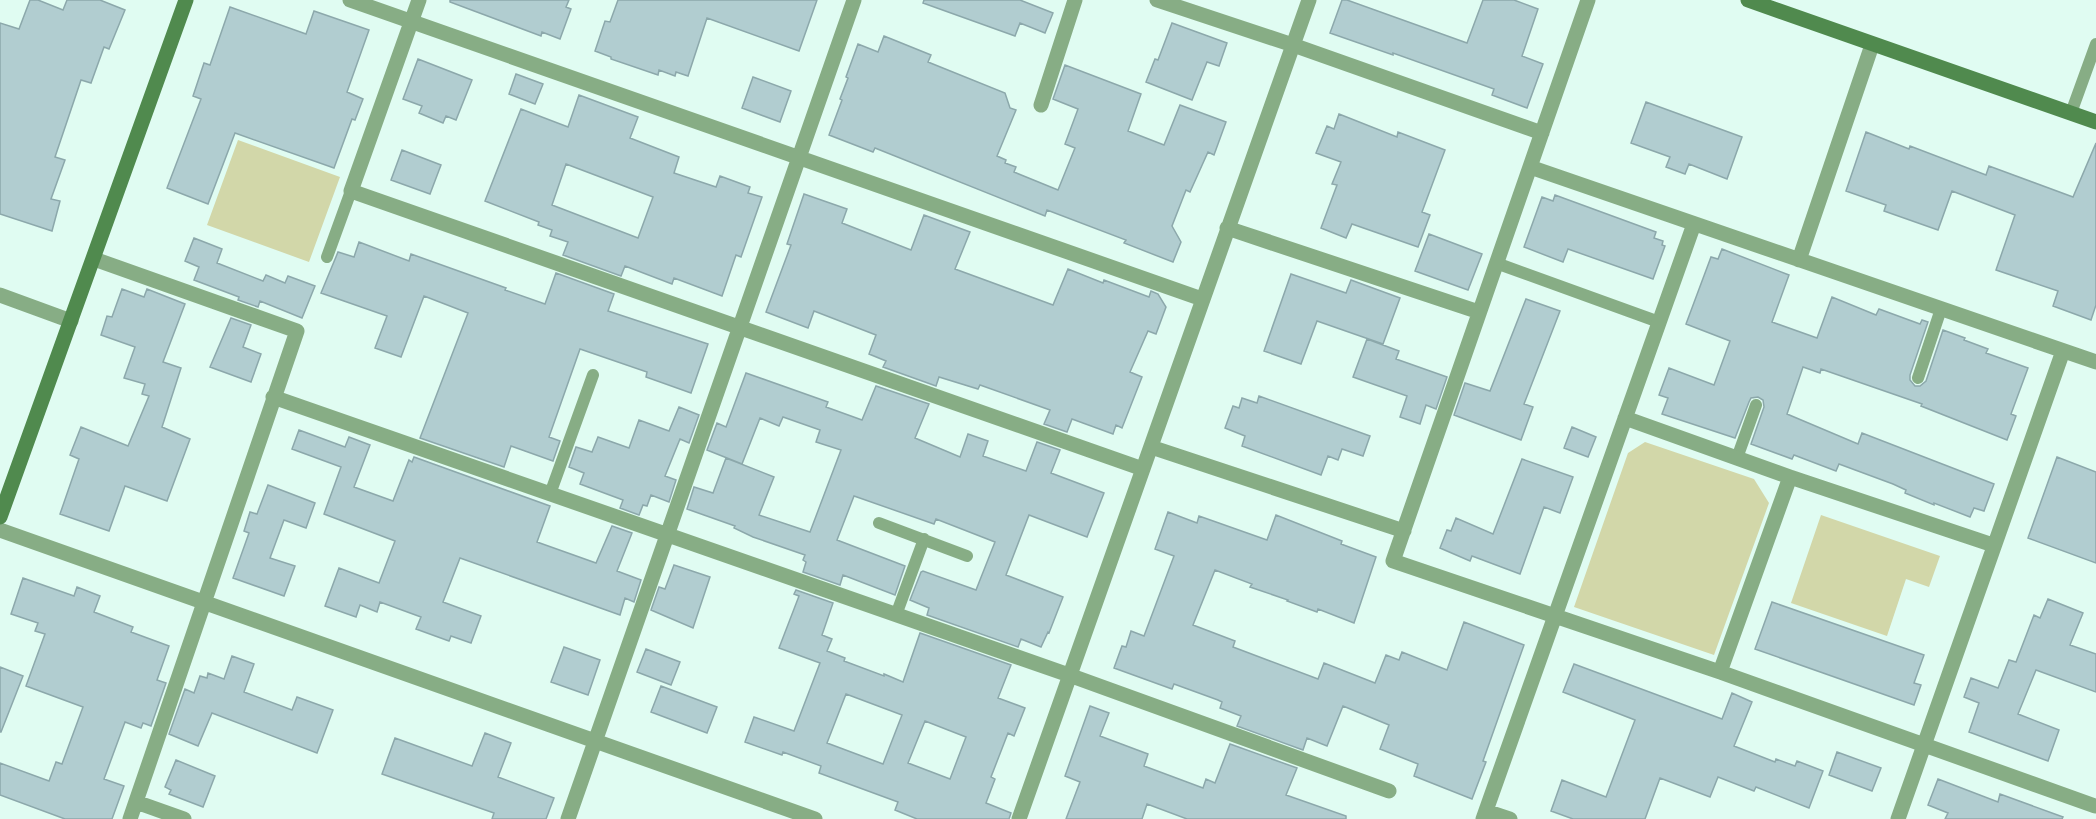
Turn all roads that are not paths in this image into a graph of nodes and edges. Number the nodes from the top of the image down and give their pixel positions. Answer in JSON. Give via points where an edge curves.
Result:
{"nodes":[{"id":1,"x":186,"y":0,"type":"edge"},
{"id":2,"x":350,"y":0,"type":"edge"},
{"id":3,"x":419,"y":0,"type":"edge"},
{"id":4,"x":854,"y":0,"type":"edge"},
{"id":5,"x":1075,"y":0,"type":"edge"},
{"id":6,"x":1157,"y":0,"type":"edge"},
{"id":7,"x":1309,"y":0,"type":"edge"},
{"id":8,"x":1588,"y":0,"type":"edge"},
{"id":9,"x":1748,"y":0,"type":"edge"},
{"id":10,"x":412,"y":21,"type":"junction"},
{"id":11,"x":2096,"y":44,"type":"edge"},
{"id":12,"x":1293,"y":45,"type":"junction"},
{"id":13,"x":1872,"y":45,"type":"junction"},
{"id":14,"x":1041,"y":105,"type":"dead end"},
{"id":15,"x":2071,"y":113,"type":"junction"},
{"id":16,"x":2096,"y":122,"type":"edge"},
{"id":17,"x":1542,"y":133,"type":"junction"},
{"id":18,"x":799,"y":157,"type":"junction"},
{"id":19,"x":1530,"y":167,"type":"junction"},
{"id":20,"x":351,"y":191,"type":"junction"},
{"id":21,"x":1694,"y":224,"type":"junction"},
{"id":22,"x":1227,"y":228,"type":"junction"},
{"id":23,"x":327,"y":257,"type":"dead end"},
{"id":24,"x":94,"y":259,"type":"junction"},
{"id":25,"x":1799,"y":260,"type":"junction"},
{"id":26,"x":1496,"y":263,"type":"junction"},
{"id":27,"x":0,"y":295,"type":"edge"},
{"id":28,"x":1202,"y":299,"type":"junction"},
{"id":29,"x":1941,"y":309,"type":"junction"},
{"id":30,"x":1479,"y":312,"type":"junction"},
{"id":31,"x":71,"y":321,"type":"junction"},
{"id":32,"x":1659,"y":322,"type":"junction"},
{"id":33,"x":740,"y":327,"type":"junction"},
{"id":34,"x":2063,"y":351,"type":"junction"},
{"id":35,"x":2096,"y":362,"type":"edge"},
{"id":36,"x":592,"y":375,"type":"dead end"},
{"id":37,"x":1918,"y":378,"type":"dead end"},
{"id":38,"x":273,"y":397,"type":"junction"},
{"id":39,"x":1756,"y":405,"type":"dead end"},
{"id":40,"x":1625,"y":418,"type":"junction"},
{"id":41,"x":1151,"y":447,"type":"junction"},
{"id":42,"x":1737,"y":458,"type":"junction"},
{"id":43,"x":1143,"y":469,"type":"junction"},
{"id":44,"x":1790,"y":477,"type":"junction"},
{"id":45,"x":550,"y":494,"type":"junction"},
{"id":46,"x":0,"y":517,"type":"edge"},
{"id":47,"x":879,"y":523,"type":"dead end"},
{"id":48,"x":0,"y":530,"type":"edge"},
{"id":49,"x":1404,"y":531,"type":"junction"},
{"id":50,"x":667,"y":535,"type":"junction"},
{"id":51,"x":924,"y":539,"type":"junction"},
{"id":52,"x":1993,"y":545,"type":"junction"},
{"id":53,"x":968,"y":556,"type":"dead end"},
{"id":54,"x":204,"y":602,"type":"junction"},
{"id":55,"x":896,"y":615,"type":"junction"},
{"id":56,"x":1555,"y":616,"type":"junction"},
{"id":57,"x":1720,"y":672,"type":"junction"},
{"id":58,"x":1069,"y":675,"type":"junction"},
{"id":59,"x":595,"y":741,"type":"junction"},
{"id":60,"x":1923,"y":744,"type":"junction"},
{"id":61,"x":1389,"y":791,"type":"dead end"},
{"id":62,"x":136,"y":802,"type":"junction"},
{"id":63,"x":2094,"y":810,"type":"edge"},
{"id":64,"x":1484,"y":815,"type":"edge"},
{"id":65,"x":130,"y":819,"type":"edge"},
{"id":66,"x":184,"y":819,"type":"edge"},
{"id":67,"x":568,"y":819,"type":"edge"},
{"id":68,"x":815,"y":819,"type":"edge"},
{"id":69,"x":1019,"y":819,"type":"edge"},
{"id":70,"x":1510,"y":819,"type":"edge"},
{"id":71,"x":1898,"y":819,"type":"edge"}],
"edges":[{"from":1,"to":24,"type":"street"},
{"from":2,"to":10,"type":"street"},
{"from":3,"to":10,"type":"street"},
{"from":4,"to":18,"type":"street"},
{"from":5,"to":14,"type":"street"},
{"from":6,"to":12,"type":"street"},
{"from":7,"to":12,"type":"street"},
{"from":8,"to":17,"type":"street"},
{"from":9,"to":13,"type":"street"},
{"from":10,"to":18,"type":"street"},
{"from":10,"to":20,"type":"street"},
{"from":11,"to":15,"type":"lane"},
{"from":12,"to":17,"type":"street"},
{"from":12,"to":22,"type":"street"},
{"from":13,"to":15,"type":"street"},
{"from":13,"to":25,"type":"street"},
{"from":15,"to":16,"type":"street"},
{"from":17,"to":19,"type":"street"},
{"from":18,"to":28,"type":"street"},
{"from":18,"to":33,"type":"street"},
{"from":19,"to":21,"type":"street"},
{"from":19,"to":26,"type":"street"},
{"from":20,"to":23,"type":"lane"},
{"from":20,"to":33,"type":"street"},
{"from":21,"to":25,"type":"street"},
{"from":21,"to":32,"type":"street"},
{"from":22,"to":28,"type":"street"},
{"from":22,"to":30,"type":"street"},
{"from":24,"to":31,"type":"street"},
{"from":24,"to":38,"type":"street","via":[[297,331]]},
{"from":25,"to":29,"type":"street"},
{"from":26,"to":30,"type":"street"},
{"from":26,"to":32,"type":"lane"},
{"from":27,"to":31,"type":"street"},
{"from":28,"to":41,"type":"street"},
{"from":29,"to":34,"type":"street"},
{"from":29,"to":37,"type":"lane"},
{"from":30,"to":49,"type":"street"},
{"from":31,"to":46,"type":"street"},
{"from":32,"to":40,"type":"street"},
{"from":33,"to":43,"type":"street"},
{"from":33,"to":50,"type":"street"},
{"from":34,"to":35,"type":"street"},
{"from":34,"to":52,"type":"street"},
{"from":36,"to":45,"type":"lane"},
{"from":38,"to":45,"type":"street"},
{"from":38,"to":54,"type":"street"},
{"from":39,"to":42,"type":"lane"},
{"from":40,"to":42,"type":"street"},
{"from":40,"to":56,"type":"street"},
{"from":41,"to":43,"type":"street"},
{"from":41,"to":49,"type":"street"},
{"from":42,"to":44,"type":"street"},
{"from":43,"to":58,"type":"street"},
{"from":44,"to":52,"type":"street"},
{"from":44,"to":57,"type":"street"},
{"from":45,"to":50,"type":"street"},
{"from":47,"to":51,"type":"lane"},
{"from":48,"to":54,"type":"street"},
{"from":49,"to":56,"type":"street","via":[[1393,561]]},
{"from":50,"to":55,"type":"street"},
{"from":50,"to":59,"type":"street"},
{"from":51,"to":53,"type":"lane"},
{"from":51,"to":55,"type":"lane"},
{"from":52,"to":60,"type":"street"},
{"from":54,"to":59,"type":"street"},
{"from":54,"to":62,"type":"street"},
{"from":55,"to":58,"type":"street"},
{"from":56,"to":57,"type":"street"},
{"from":56,"to":64,"type":"street"},
{"from":57,"to":60,"type":"street"},
{"from":58,"to":61,"type":"street"},
{"from":58,"to":69,"type":"street"},
{"from":59,"to":67,"type":"street"},
{"from":59,"to":68,"type":"street"},
{"from":60,"to":63,"type":"street"},
{"from":60,"to":71,"type":"street"},
{"from":62,"to":65,"type":"street"},
{"from":62,"to":66,"type":"street"},
{"from":64,"to":70,"type":"street"}]}
